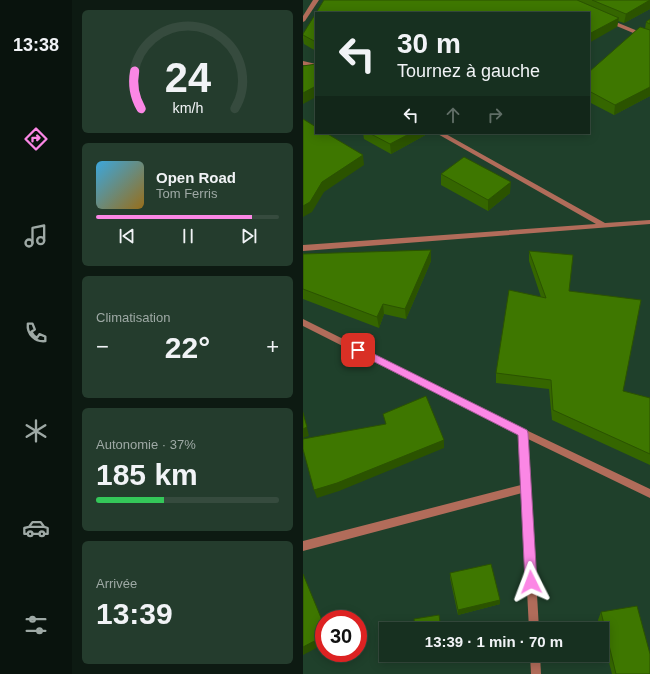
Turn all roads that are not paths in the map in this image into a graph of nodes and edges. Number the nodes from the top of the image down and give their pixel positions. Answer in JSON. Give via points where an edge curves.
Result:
{"nodes":[{"id":1,"x":316,"y":0,"type":"edge"},
{"id":2,"x":602,"y":18,"type":"edge"},
{"id":3,"x":303,"y":20,"type":"edge"},
{"id":4,"x":650,"y":38,"type":"edge"},
{"id":5,"x":303,"y":63,"type":"edge"},
{"id":6,"x":315,"y":66,"type":"edge"},
{"id":7,"x":441,"y":134,"type":"edge"},
{"id":8,"x":650,"y":222,"type":"edge"},
{"id":9,"x":603,"y":225,"type":"junction"},
{"id":10,"x":303,"y":248,"type":"edge"},
{"id":11,"x":303,"y":322,"type":"edge"},
{"id":12,"x":523,"y":433,"type":"junction"},
{"id":13,"x":526,"y":488,"type":"junction"},
{"id":14,"x":650,"y":494,"type":"edge"},
{"id":15,"x":303,"y":546,"type":"edge"},
{"id":16,"x":534,"y":622,"type":"edge"},
{"id":17,"x":535,"y":662,"type":"edge"},
{"id":18,"x":536,"y":674,"type":"edge"}],
"edges":[{"from":1,"to":3,"type":"street"},
{"from":2,"to":4,"type":"street"},
{"from":5,"to":6,"type":"street"},
{"from":7,"to":9,"type":"street"},
{"from":8,"to":9,"type":"street"},
{"from":9,"to":10,"type":"street"},
{"from":11,"to":12,"type":"street"},
{"from":12,"to":13,"type":"street"},
{"from":12,"to":14,"type":"street"},
{"from":13,"to":15,"type":"street"},
{"from":13,"to":16,"type":"street"},
{"from":17,"to":18,"type":"street"}]}
